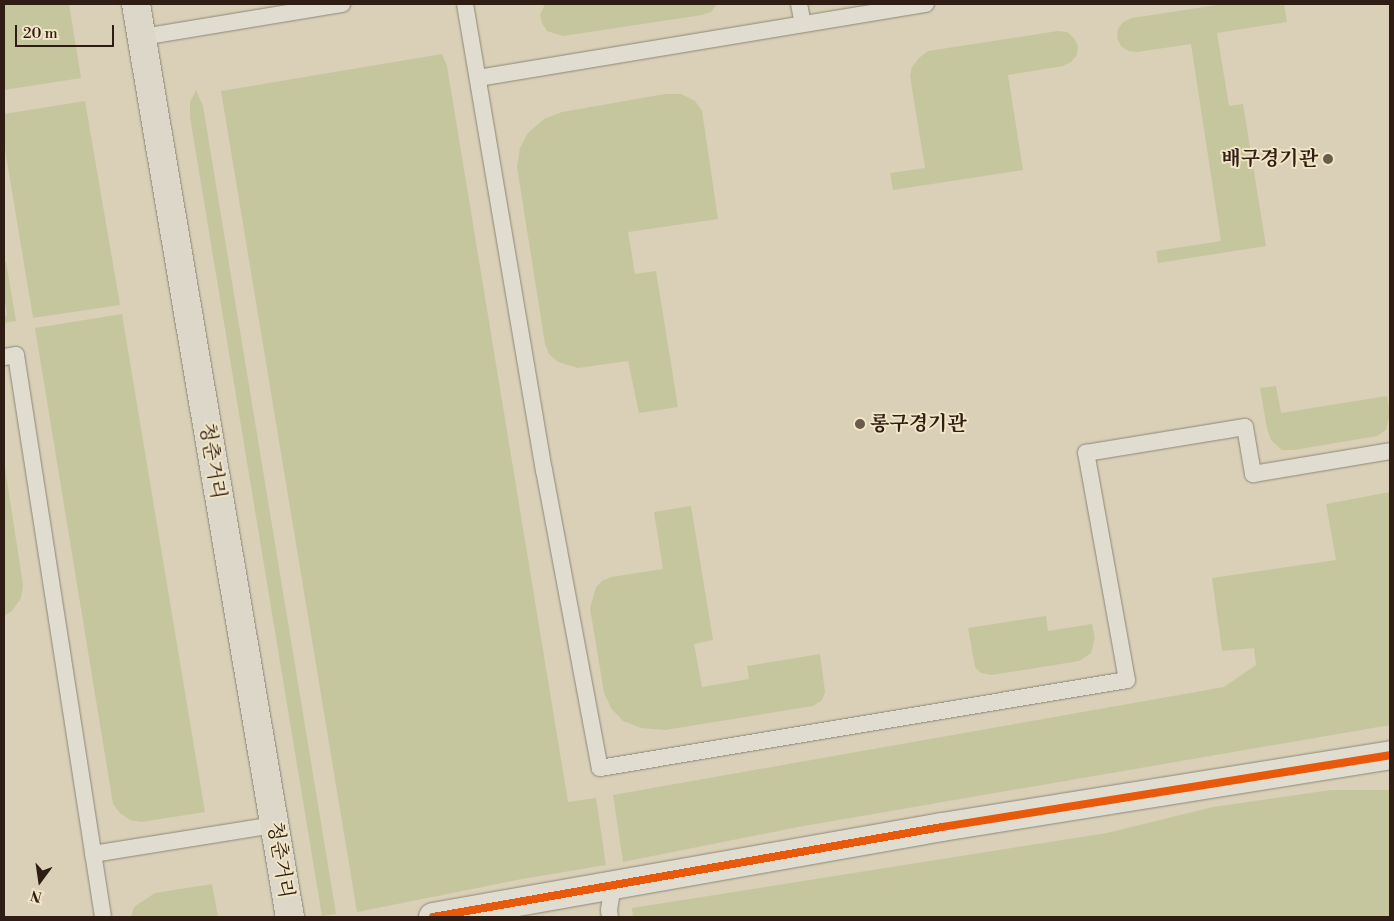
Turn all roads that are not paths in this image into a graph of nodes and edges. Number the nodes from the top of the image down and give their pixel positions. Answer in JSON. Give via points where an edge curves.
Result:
{"nodes":[{"id":1,"x":136,"y":4,"type":"edge"},
{"id":2,"x":342,"y":4,"type":"edge"},
{"id":3,"x":465,"y":4,"type":"edge"},
{"id":4,"x":800,"y":4,"type":"edge"},
{"id":5,"x":926,"y":4,"type":"edge"},
{"id":6,"x":803,"y":24,"type":"junction"},
{"id":7,"x":142,"y":37,"type":"junction"},
{"id":8,"x":478,"y":78,"type":"junction"},
{"id":9,"x":4,"y":357,"type":"edge"},
{"id":10,"x":1390,"y":451,"type":"edge"},
{"id":11,"x":1390,"y":755,"type":"edge"},
{"id":12,"x":275,"y":825,"type":"junction"},
{"id":13,"x":92,"y":854,"type":"junction"},
{"id":14,"x":613,"y":885,"type":"junction"},
{"id":15,"x":103,"y":917,"type":"edge"},
{"id":16,"x":290,"y":917,"type":"edge"},
{"id":17,"x":433,"y":917,"type":"edge"},
{"id":18,"x":610,"y":917,"type":"edge"}],
"edges":[{"from":1,"to":7,"type":"main road","name":"청춘거리"},
{"from":2,"to":7,"type":"lane"},
{"from":3,"to":8,"type":"lane"},
{"from":4,"to":6,"type":"lane"},
{"from":5,"to":6,"type":"lane"},
{"from":6,"to":8,"type":"lane"},
{"from":7,"to":12,"type":"main road","name":"청춘거리"},
{"from":8,"to":10,"type":"lane","via":[[544,470],[600,768],[1127,680],[1086,453],[1245,427],[1253,474]]},
{"from":9,"to":13,"type":"lane","via":[[16,355]]},
{"from":11,"to":14,"type":"street","via":[[942,827]]},
{"from":12,"to":13,"type":"lane"},
{"from":12,"to":16,"type":"main road","name":"청춘거리"},
{"from":13,"to":15,"type":"lane"},
{"from":14,"to":17,"type":"street"},
{"from":14,"to":18,"type":"lane"}]}
